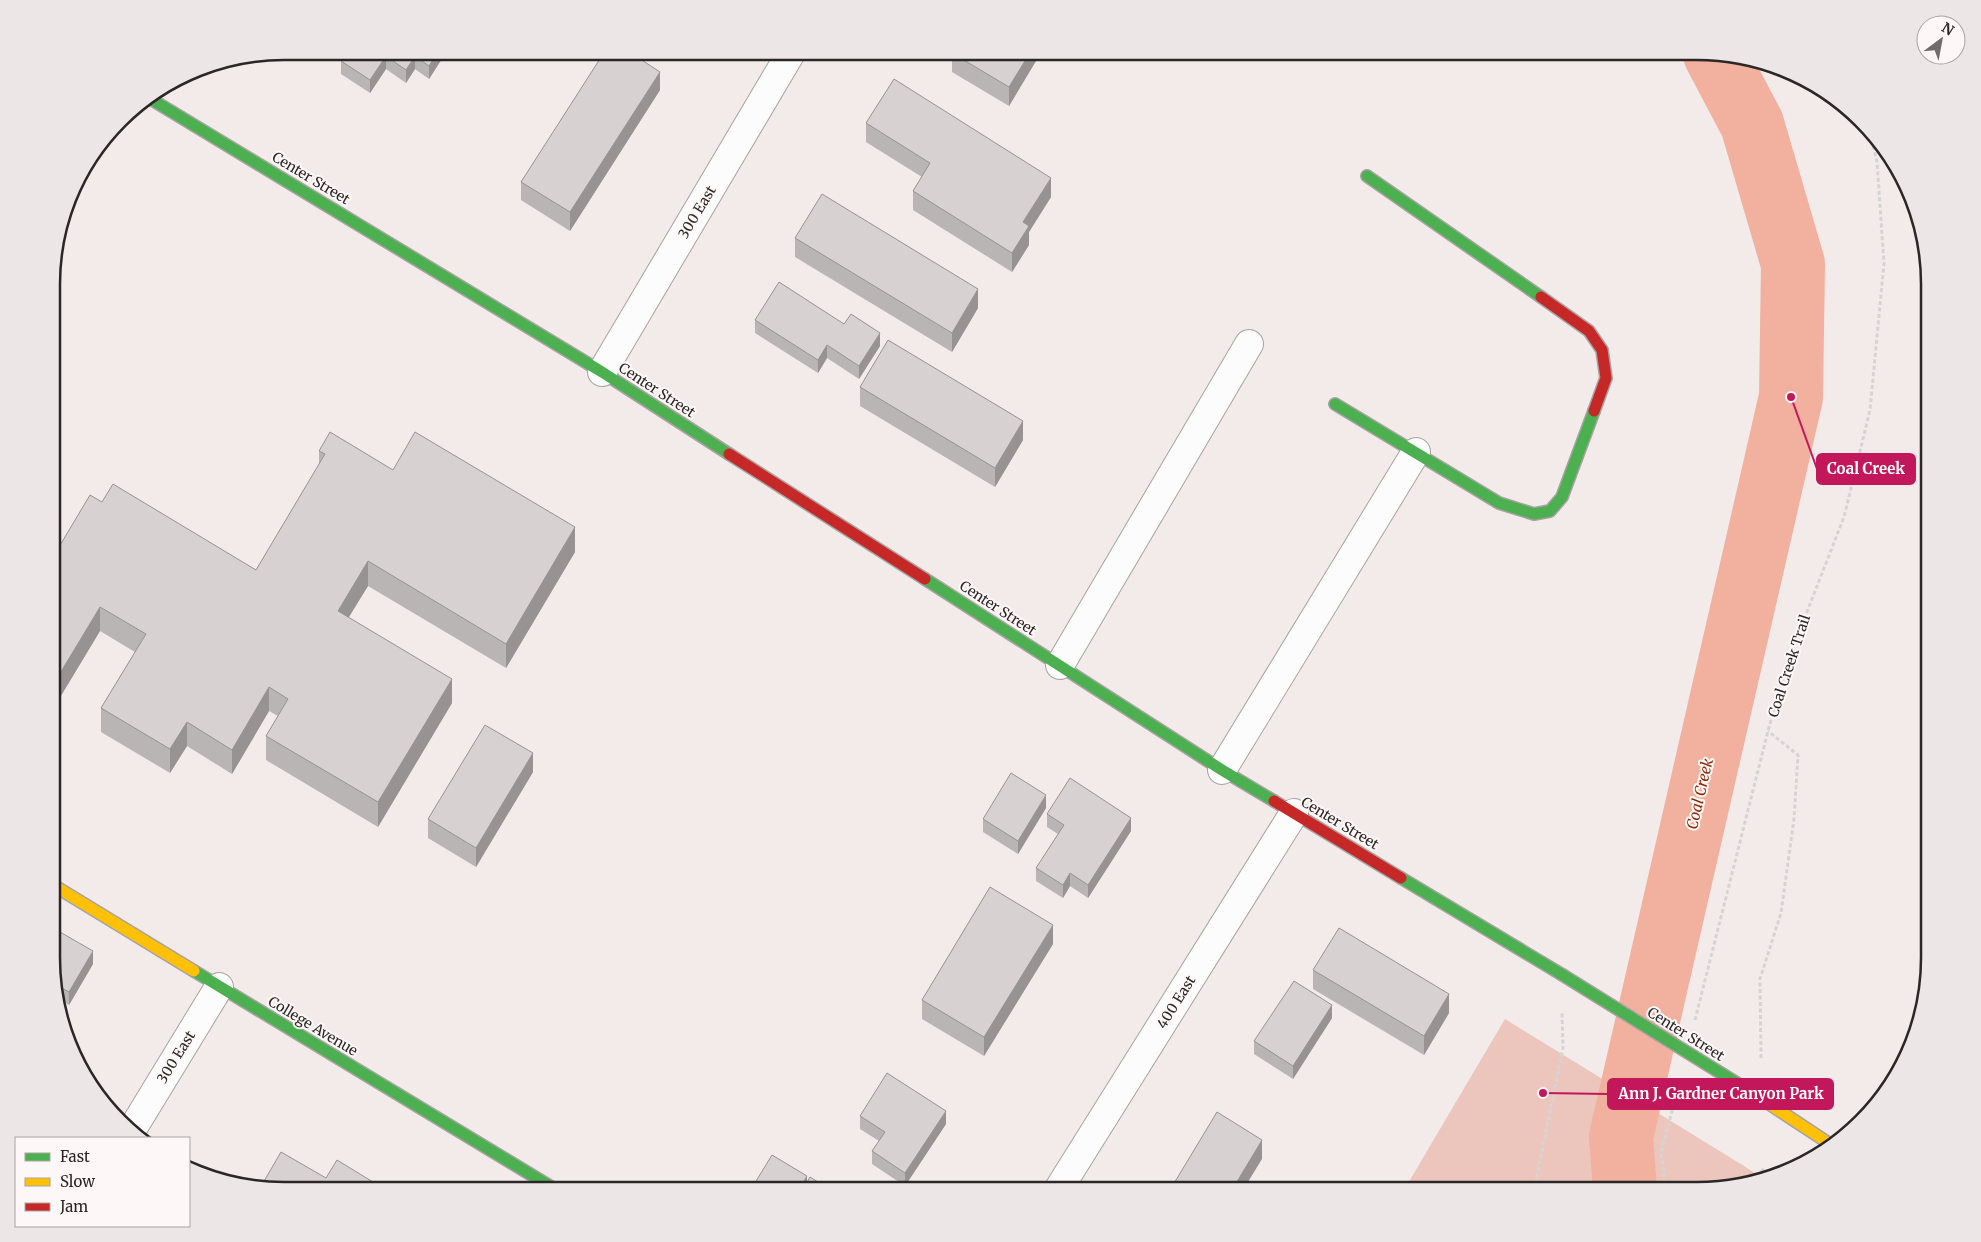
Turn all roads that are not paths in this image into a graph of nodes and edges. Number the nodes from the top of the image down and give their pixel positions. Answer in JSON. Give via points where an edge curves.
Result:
{"nodes":[{"id":1,"x":787,"y":60,"type":"edge"},
{"id":2,"x":155,"y":101,"type":"edge"},
{"id":3,"x":1367,"y":176,"type":"dead end"},
{"id":4,"x":1249,"y":344,"type":"dead end"},
{"id":5,"x":602,"y":372,"type":"junction"},
{"id":6,"x":1336,"y":404,"type":"dead end"},
{"id":7,"x":1416,"y":452,"type":"junction"},
{"id":8,"x":1060,"y":665,"type":"junction"},
{"id":9,"x":1222,"y":770,"type":"junction"},
{"id":10,"x":1294,"y":813,"type":"junction"},
{"id":11,"x":60,"y":889,"type":"edge"},
{"id":12,"x":220,"y":986,"type":"junction"},
{"id":13,"x":134,"y":1124,"type":"edge"},
{"id":14,"x":1826,"y":1141,"type":"edge"},
{"id":15,"x":543,"y":1182,"type":"edge"},
{"id":16,"x":1063,"y":1182,"type":"edge"}],
"edges":[{"from":1,"to":5,"type":"street","name":"300 East"},
{"from":2,"to":5,"type":"main road","name":"Center Street"},
{"from":3,"to":7,"type":"main road","via":[[1589,331],[1602,350],[1606,378],[1562,497],[1550,511],[1534,514],[1499,503]]},
{"from":4,"to":8,"type":"street"},
{"from":5,"to":8,"type":"main road","name":"Center Street"},
{"from":6,"to":7,"type":"main road"},
{"from":7,"to":9,"type":"street"},
{"from":8,"to":9,"type":"main road","name":"Center Street"},
{"from":9,"to":10,"type":"main road","name":"Center Street"},
{"from":10,"to":14,"type":"main road","name":"Center Street","bridge":true,"via":[[1561,974]]},
{"from":10,"to":16,"type":"street","name":"400 East"},
{"from":11,"to":12,"type":"main road","name":"College Avenue"},
{"from":12,"to":13,"type":"street","name":"300 East"},
{"from":12,"to":15,"type":"main road","name":"College Avenue"}]}
